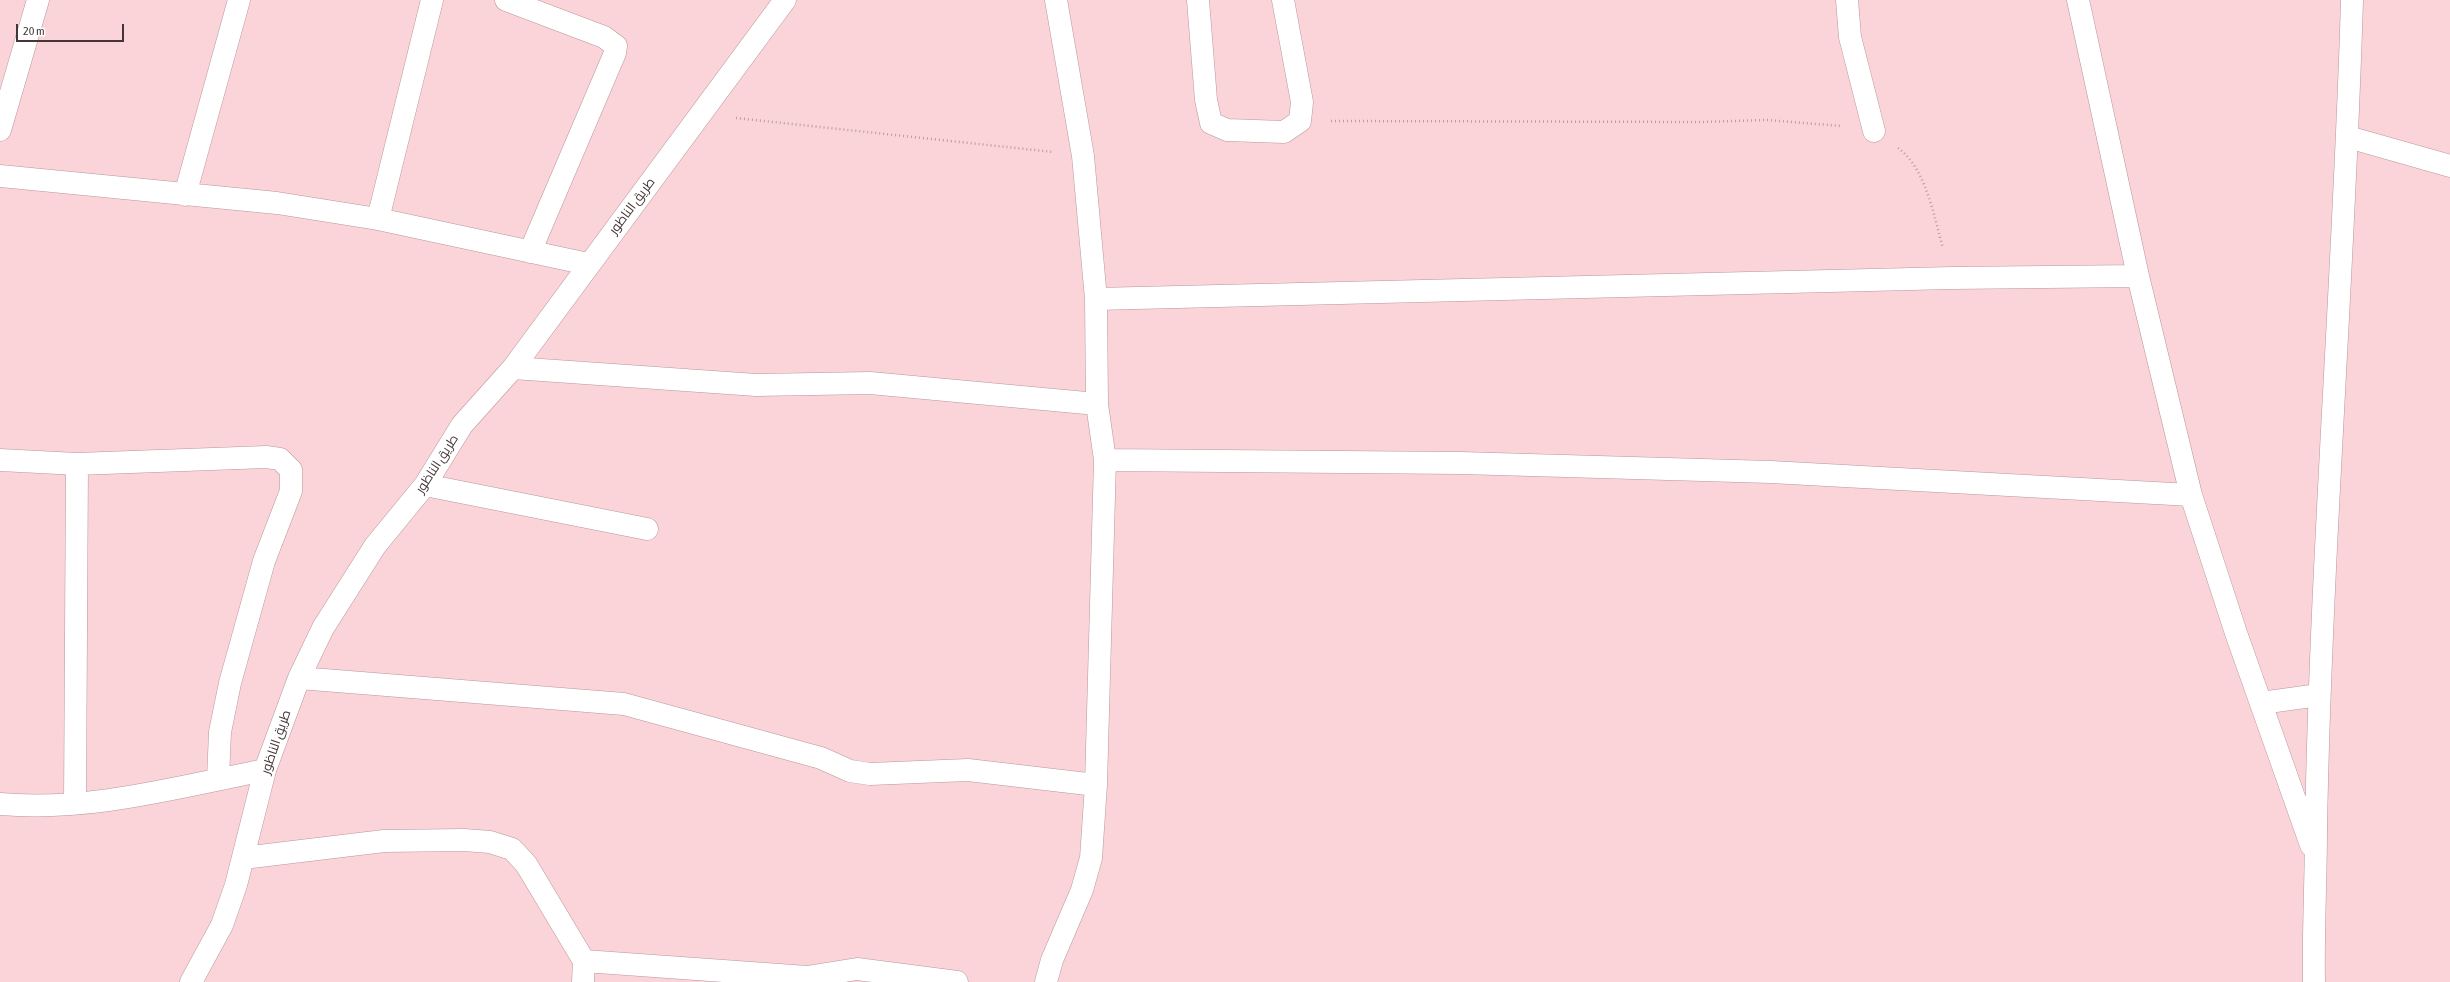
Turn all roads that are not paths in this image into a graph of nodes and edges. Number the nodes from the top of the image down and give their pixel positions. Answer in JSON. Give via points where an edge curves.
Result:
{"nodes":[{"id":1,"x":38,"y":0,"type":"edge"},
{"id":2,"x":239,"y":0,"type":"edge"},
{"id":3,"x":432,"y":0,"type":"edge"},
{"id":4,"x":506,"y":0,"type":"edge"},
{"id":5,"x":785,"y":0,"type":"edge"},
{"id":6,"x":1056,"y":0,"type":"edge"},
{"id":7,"x":1198,"y":0,"type":"edge"},
{"id":8,"x":1284,"y":0,"type":"edge"},
{"id":9,"x":1847,"y":0,"type":"edge"},
{"id":10,"x":2078,"y":0,"type":"edge"},
{"id":11,"x":2352,"y":0,"type":"edge"},
{"id":12,"x":0,"y":130,"type":"edge"},
{"id":13,"x":1874,"y":131,"type":"road end"},
{"id":14,"x":2348,"y":137,"type":"junction"},
{"id":15,"x":2450,"y":166,"type":"edge"},
{"id":16,"x":0,"y":176,"type":"edge"},
{"id":17,"x":185,"y":195,"type":"junction"},
{"id":18,"x":378,"y":219,"type":"junction"},
{"id":19,"x":530,"y":252,"type":"junction"},
{"id":20,"x":588,"y":264,"type":"junction"},
{"id":21,"x":2138,"y":276,"type":"junction"},
{"id":22,"x":1096,"y":299,"type":"junction"},
{"id":23,"x":513,"y":368,"type":"junction"},
{"id":24,"x":1097,"y":404,"type":"junction"},
{"id":25,"x":0,"y":460,"type":"edge"},
{"id":26,"x":1105,"y":460,"type":"junction"},
{"id":27,"x":77,"y":464,"type":"junction"},
{"id":28,"x":426,"y":485,"type":"junction"},
{"id":29,"x":2192,"y":496,"type":"junction"},
{"id":30,"x":647,"y":528,"type":"dead end"},
{"id":31,"x":299,"y":678,"type":"junction"},
{"id":32,"x":2319,"y":695,"type":"junction"},
{"id":33,"x":2262,"y":703,"type":"junction"},
{"id":34,"x":265,"y":770,"type":"junction"},
{"id":35,"x":218,"y":779,"type":"junction"},
{"id":36,"x":1096,"y":785,"type":"junction"},
{"id":37,"x":75,"y":803,"type":"junction"},
{"id":38,"x":0,"y":804,"type":"edge"},
{"id":39,"x":243,"y":858,"type":"junction"},
{"id":40,"x":2316,"y":858,"type":"junction"},
{"id":41,"x":583,"y":972,"type":"edge"},
{"id":42,"x":724,"y":977,"type":"edge"},
{"id":43,"x":902,"y":978,"type":"edge"},
{"id":44,"x":191,"y":982,"type":"edge"},
{"id":45,"x":957,"y":982,"type":"edge"},
{"id":46,"x":1046,"y":982,"type":"edge"},
{"id":47,"x":2314,"y":982,"type":"edge"}],
"edges":[{"from":1,"to":12,"type":"street"},
{"from":2,"to":17,"type":"street"},
{"from":3,"to":18,"type":"street"},
{"from":4,"to":19,"type":"street","via":[[604,37],[616,46]]},
{"from":5,"to":20,"type":"street","name":"طريق الناظور"},
{"from":6,"to":22,"type":"street","via":[[1082,156]]},
{"from":7,"to":8,"type":"street","via":[[1206,100],[1212,123],[1227,130],[1284,132],[1300,121],[1302,102]]},
{"from":9,"to":13,"type":"street","via":[[1850,37]]},
{"from":10,"to":21,"type":"street"},
{"from":11,"to":14,"type":"street"},
{"from":14,"to":15,"type":"street"},
{"from":14,"to":32,"type":"street"},
{"from":16,"to":17,"type":"street"},
{"from":17,"to":18,"type":"street","via":[[277,203]]},
{"from":18,"to":19,"type":"street"},
{"from":19,"to":20,"type":"street"},
{"from":20,"to":23,"type":"street","name":"طريق الناظور"},
{"from":21,"to":22,"type":"street","via":[[1952,278]]},
{"from":21,"to":29,"type":"street"},
{"from":22,"to":24,"type":"street"},
{"from":23,"to":24,"type":"street","via":[[756,385],[870,383]]},
{"from":23,"to":28,"type":"street","name":"طريق الناظور","via":[[462,425]]},
{"from":24,"to":26,"type":"street"},
{"from":25,"to":27,"type":"street"},
{"from":26,"to":29,"type":"street","via":[[1461,463],[1771,472]]},
{"from":26,"to":36,"type":"street"},
{"from":27,"to":35,"type":"street","via":[[266,457],[280,459],[291,470],[291,492],[264,561],[230,684],[220,732]]},
{"from":27,"to":37,"type":"street"},
{"from":28,"to":30,"type":"street"},
{"from":28,"to":31,"type":"street","name":"طريق الناظور","via":[[375,546],[323,628]]},
{"from":29,"to":33,"type":"street","via":[[2236,633]]},
{"from":31,"to":34,"type":"street","name":"طريق الناظور"},
{"from":31,"to":36,"type":"street","via":[[624,704],[815,756],[850,772],[870,774],[968,770]]},
{"from":32,"to":33,"type":"street"},
{"from":32,"to":40,"type":"street"},
{"from":33,"to":40,"type":"street"},
{"from":34,"to":35,"type":"street"},
{"from":34,"to":39,"type":"street","name":"طريق الناظور"},
{"from":35,"to":37,"type":"street","via":[[131,798]]},
{"from":36,"to":46,"type":"street","via":[[1091,858],[1082,890],[1052,960]]},
{"from":37,"to":38,"type":"street","via":[[26,806]]},
{"from":39,"to":41,"type":"street","via":[[384,841],[490,842],[512,849],[526,864]]},
{"from":39,"to":44,"type":"street","name":"طريق الناظور","via":[[222,926]]},
{"from":40,"to":47,"type":"street"},
{"from":41,"to":42,"type":"street"},
{"from":42,"to":43,"type":"street","via":[[807,976],[857,969]]},
{"from":43,"to":45,"type":"street"}]}
